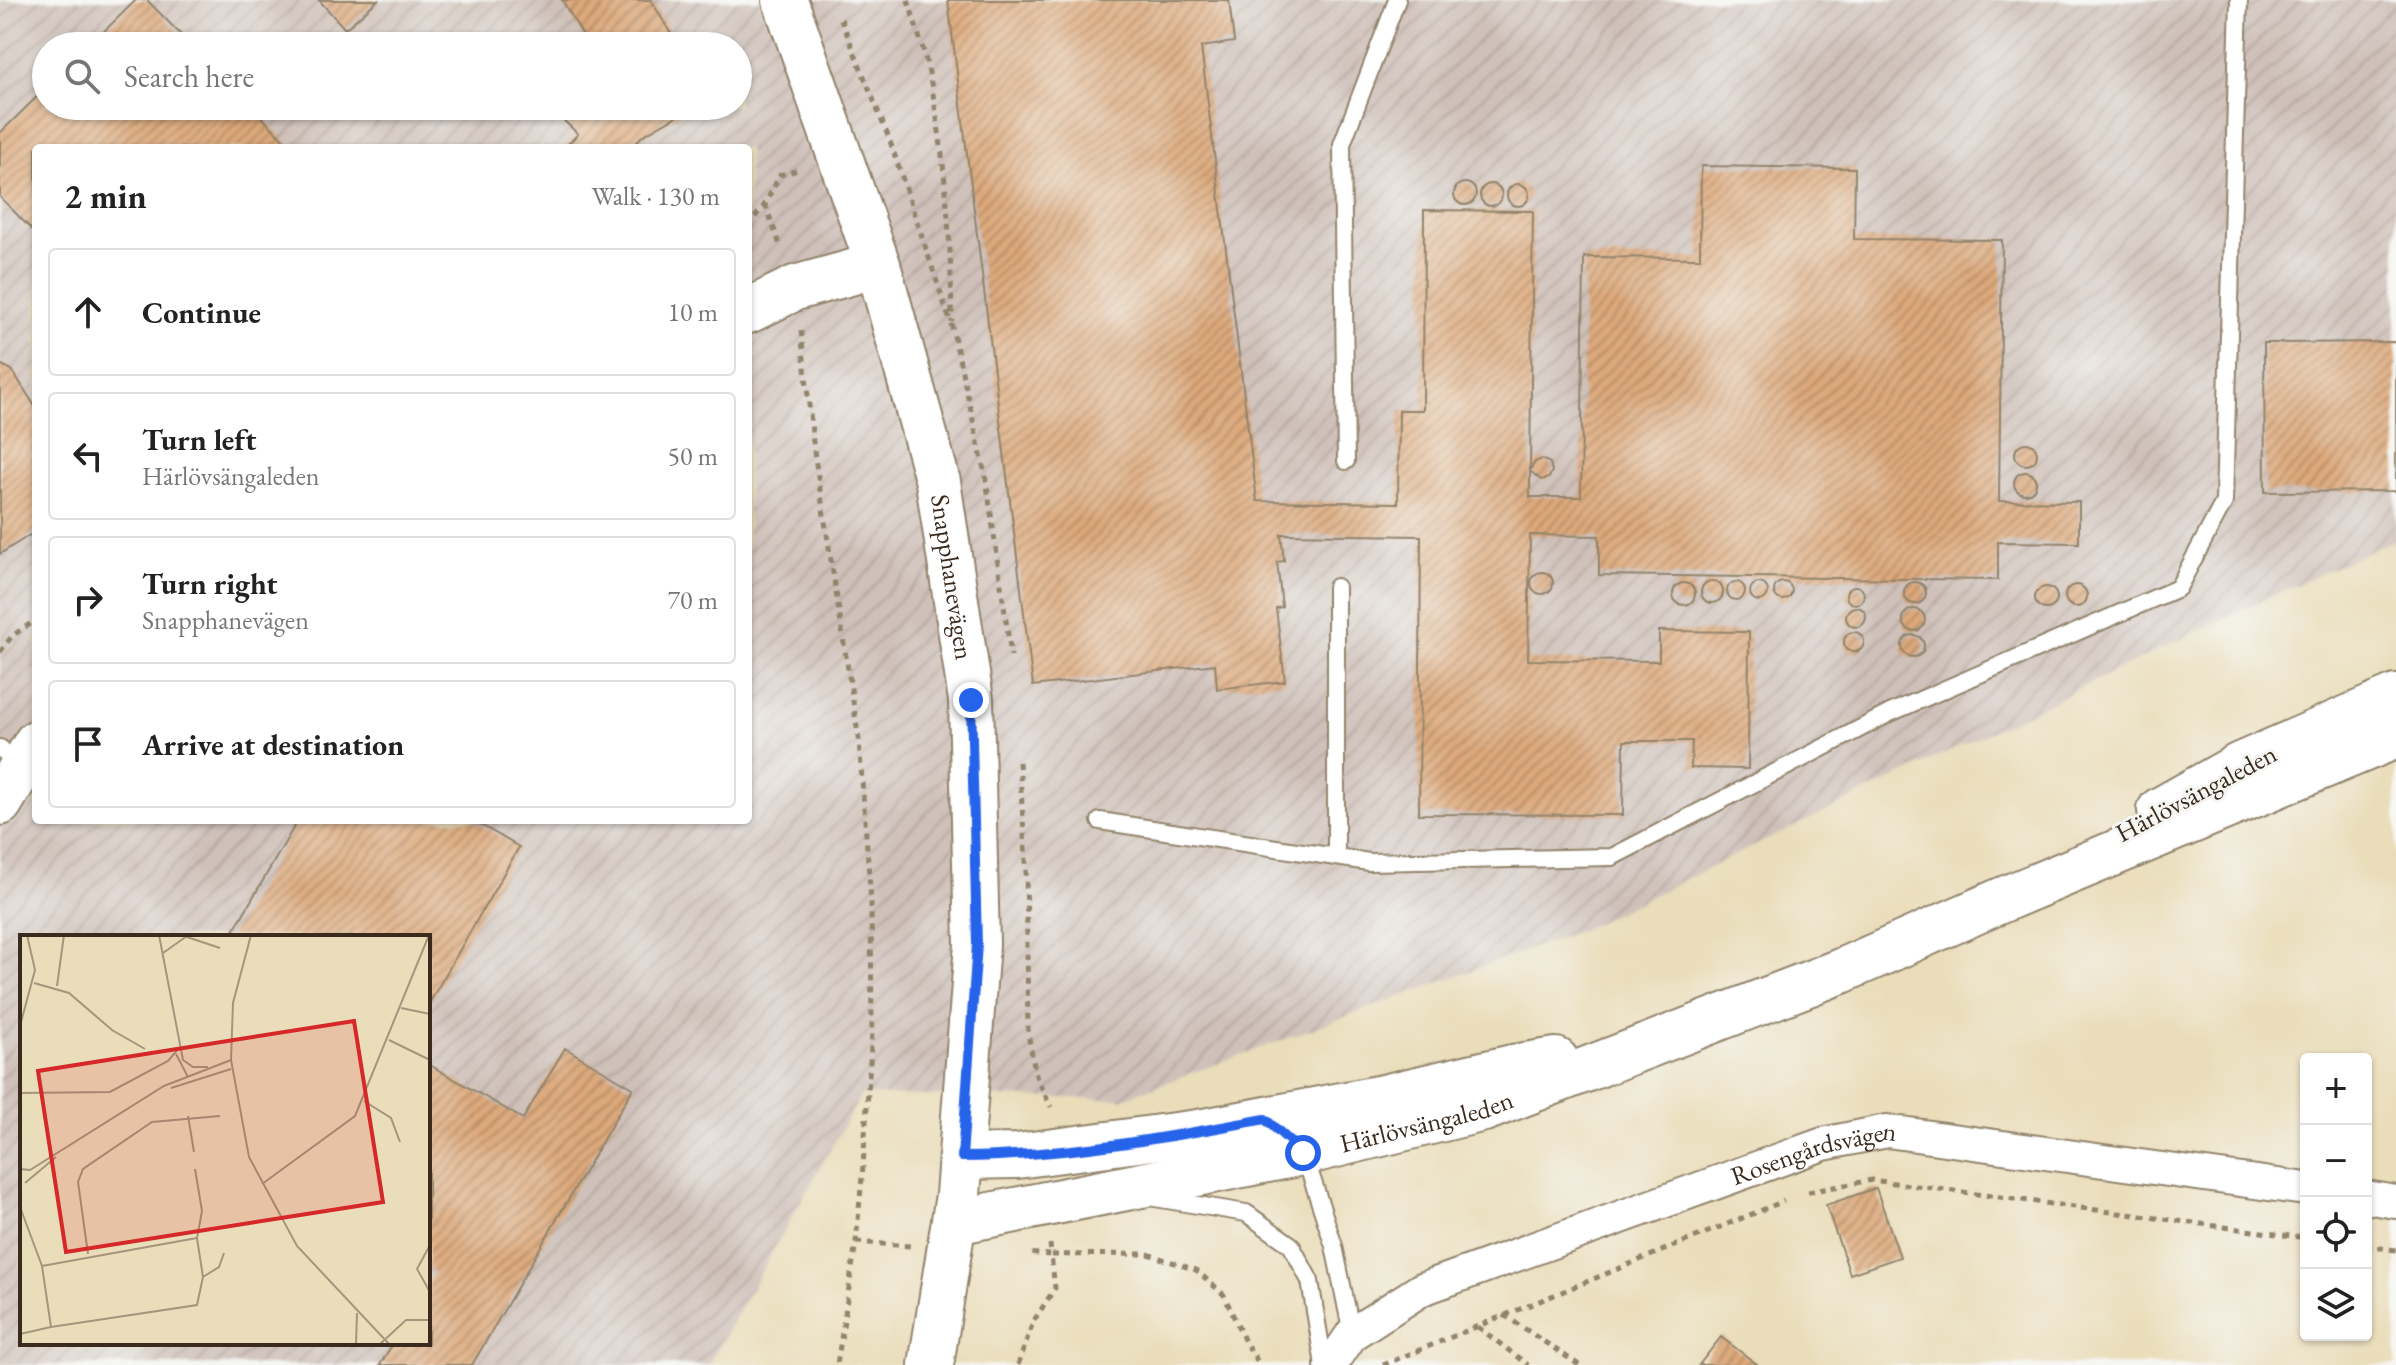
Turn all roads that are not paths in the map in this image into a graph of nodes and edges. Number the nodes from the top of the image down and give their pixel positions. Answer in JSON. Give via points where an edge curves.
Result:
{"nodes":[{"id":1,"x":785,"y":0,"type":"edge"},
{"id":2,"x":1397,"y":0,"type":"edge"},
{"id":3,"x":2239,"y":0,"type":"edge"},
{"id":4,"x":878,"y":265,"type":"junction"},
{"id":5,"x":752,"y":309,"type":"edge"},
{"id":6,"x":1346,"y":461,"type":"dead end"},
{"id":7,"x":1336,"y":587,"type":"dead end"},
{"id":8,"x":2396,"y":697,"type":"edge"},
{"id":9,"x":2396,"y":736,"type":"edge"},
{"id":10,"x":1100,"y":821,"type":"dead end"},
{"id":11,"x":1336,"y":857,"type":"junction"},
{"id":12,"x":2002,"y":900,"type":"junction"},
{"id":13,"x":1653,"y":1043,"type":"junction"},
{"id":14,"x":1265,"y":1119,"type":"junction"},
{"id":15,"x":1303,"y":1153,"type":"junction"},
{"id":16,"x":962,"y":1157,"type":"junction"},
{"id":17,"x":2300,"y":1188,"type":"edge"},
{"id":18,"x":1118,"y":1191,"type":"junction"},
{"id":19,"x":2372,"y":1198,"type":"edge"},
{"id":20,"x":2396,"y":1202,"type":"edge"},
{"id":21,"x":955,"y":1222,"type":"junction"},
{"id":22,"x":1352,"y":1334,"type":"junction"},
{"id":23,"x":931,"y":1365,"type":"edge"},
{"id":24,"x":1324,"y":1365,"type":"edge"},
{"id":25,"x":1331,"y":1365,"type":"edge"}],
"edges":[{"from":1,"to":4,"type":"main road","name":"Snapphanevägen"},
{"from":2,"to":6,"type":"lane","via":[[1342,144]]},
{"from":3,"to":11,"type":"lane","via":[[2224,502],[2178,588],[1890,713],[1612,857],[1369,862]]},
{"from":4,"to":5,"type":"main road","via":[[795,288]]},
{"from":4,"to":16,"type":"main road","name":"Snapphanevägen","via":[[938,482],[971,700],[977,944]]},
{"from":7,"to":11,"type":"lane"},
{"from":8,"to":12,"type":"main road","name":"Härlövsängaleden","via":[[2240,765]]},
{"from":9,"to":12,"type":"main road","name":"Härlövsängaleden"},
{"from":10,"to":11,"type":"lane"},
{"from":12,"to":13,"type":"main road","name":"Härlövsängaleden","via":[[1841,971]]},
{"from":13,"to":14,"type":"main road","name":"Härlövsängaleden"},
{"from":13,"to":15,"type":"main road","name":"Härlövsängaleden","via":[[1484,1109]]},
{"from":14,"to":15,"type":"lane"},
{"from":14,"to":16,"type":"main road","name":"Härlövsängaleden","via":[[1017,1156]]},
{"from":15,"to":18,"type":"main road","name":"Härlövsängaleden"},
{"from":15,"to":22,"type":"lane","via":[[1334,1246]]},
{"from":16,"to":21,"type":"main road","name":"Snapphanevägen"},
{"from":17,"to":22,"type":"street","name":"Rosengårdsvägen","via":[[1887,1131],[1823,1144],[1422,1289]]},
{"from":18,"to":21,"type":"main road","name":"Härlövsängaleden"},
{"from":18,"to":24,"type":"lane","via":[[1246,1213],[1291,1245],[1310,1281]]},
{"from":19,"to":20,"type":"street"},
{"from":21,"to":23,"type":"main road","name":"Snapphanevägen"},
{"from":22,"to":25,"type":"street"}]}
